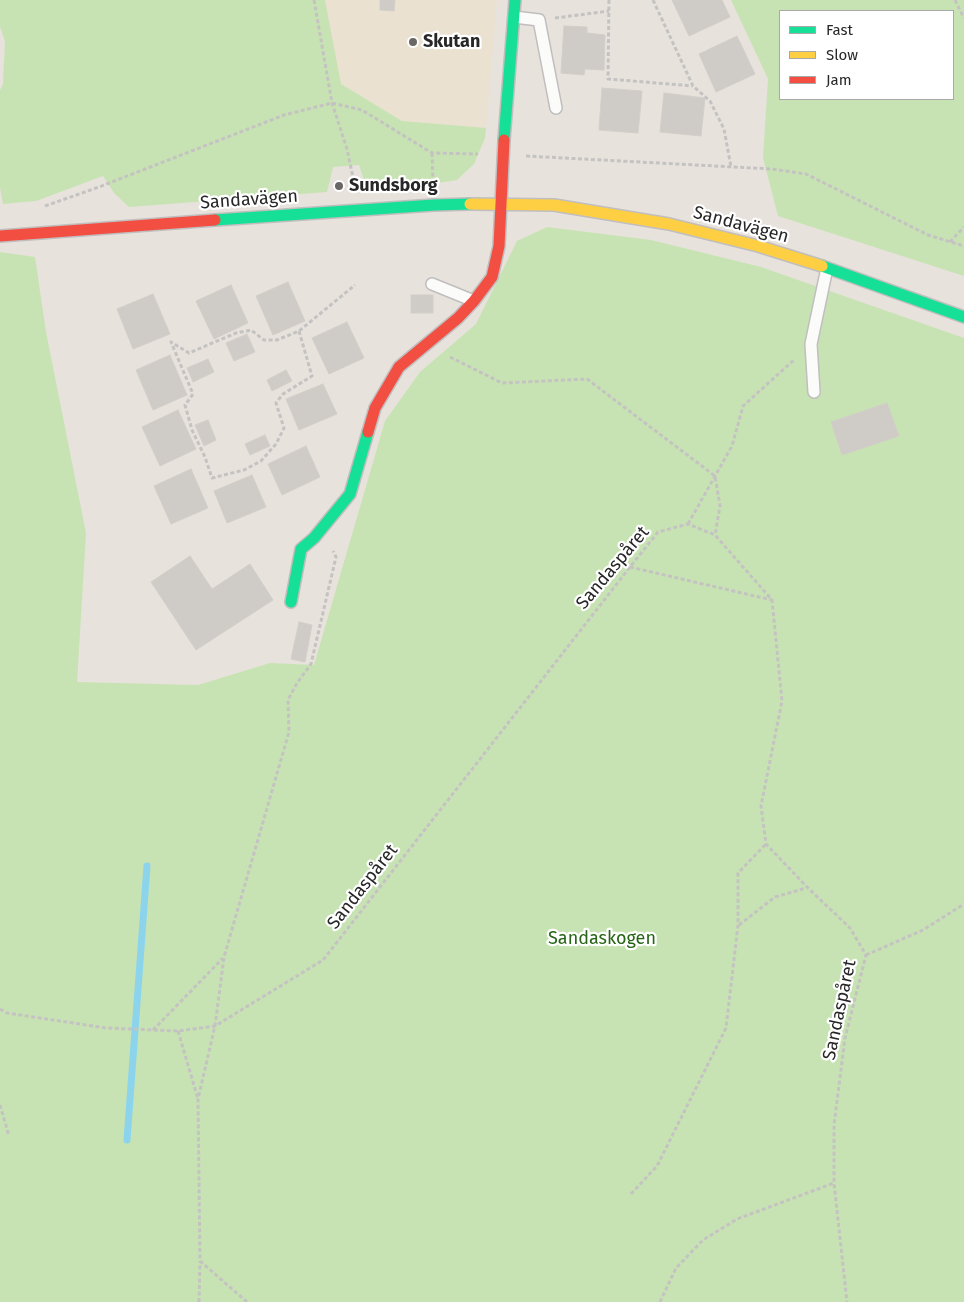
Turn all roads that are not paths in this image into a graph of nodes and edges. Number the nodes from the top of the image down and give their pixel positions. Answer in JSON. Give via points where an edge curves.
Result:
{"nodes":[{"id":1,"x":515,"y":0,"type":"edge"},
{"id":2,"x":514,"y":17,"type":"junction"},
{"id":3,"x":556,"y":108,"type":"dead end"},
{"id":4,"x":501,"y":204,"type":"junction"},
{"id":5,"x":0,"y":236,"type":"edge"},
{"id":6,"x":827,"y":268,"type":"junction"},
{"id":7,"x":432,"y":284,"type":"dead end"},
{"id":8,"x":474,"y":301,"type":"junction"},
{"id":9,"x":964,"y":317,"type":"edge"},
{"id":10,"x":814,"y":392,"type":"dead end"},
{"id":11,"x":291,"y":602,"type":"dead end"}],
"edges":[{"from":1,"to":2,"type":"street"},
{"from":2,"to":3,"type":"lane","via":[[539,20]]},
{"from":2,"to":4,"type":"street"},
{"from":4,"to":5,"type":"street","name":"Sandavägen","via":[[434,205]]},
{"from":4,"to":6,"type":"street","name":"Sandavägen","via":[[554,205],[669,224],[758,246]]},
{"from":4,"to":8,"type":"street","via":[[499,246],[492,277]]},
{"from":6,"to":9,"type":"street","name":"Sandavägen"},
{"from":6,"to":10,"type":"lane","via":[[811,344]]},
{"from":7,"to":8,"type":"lane"},
{"from":8,"to":11,"type":"street","via":[[399,367],[375,408],[350,494],[301,549]]}]}
